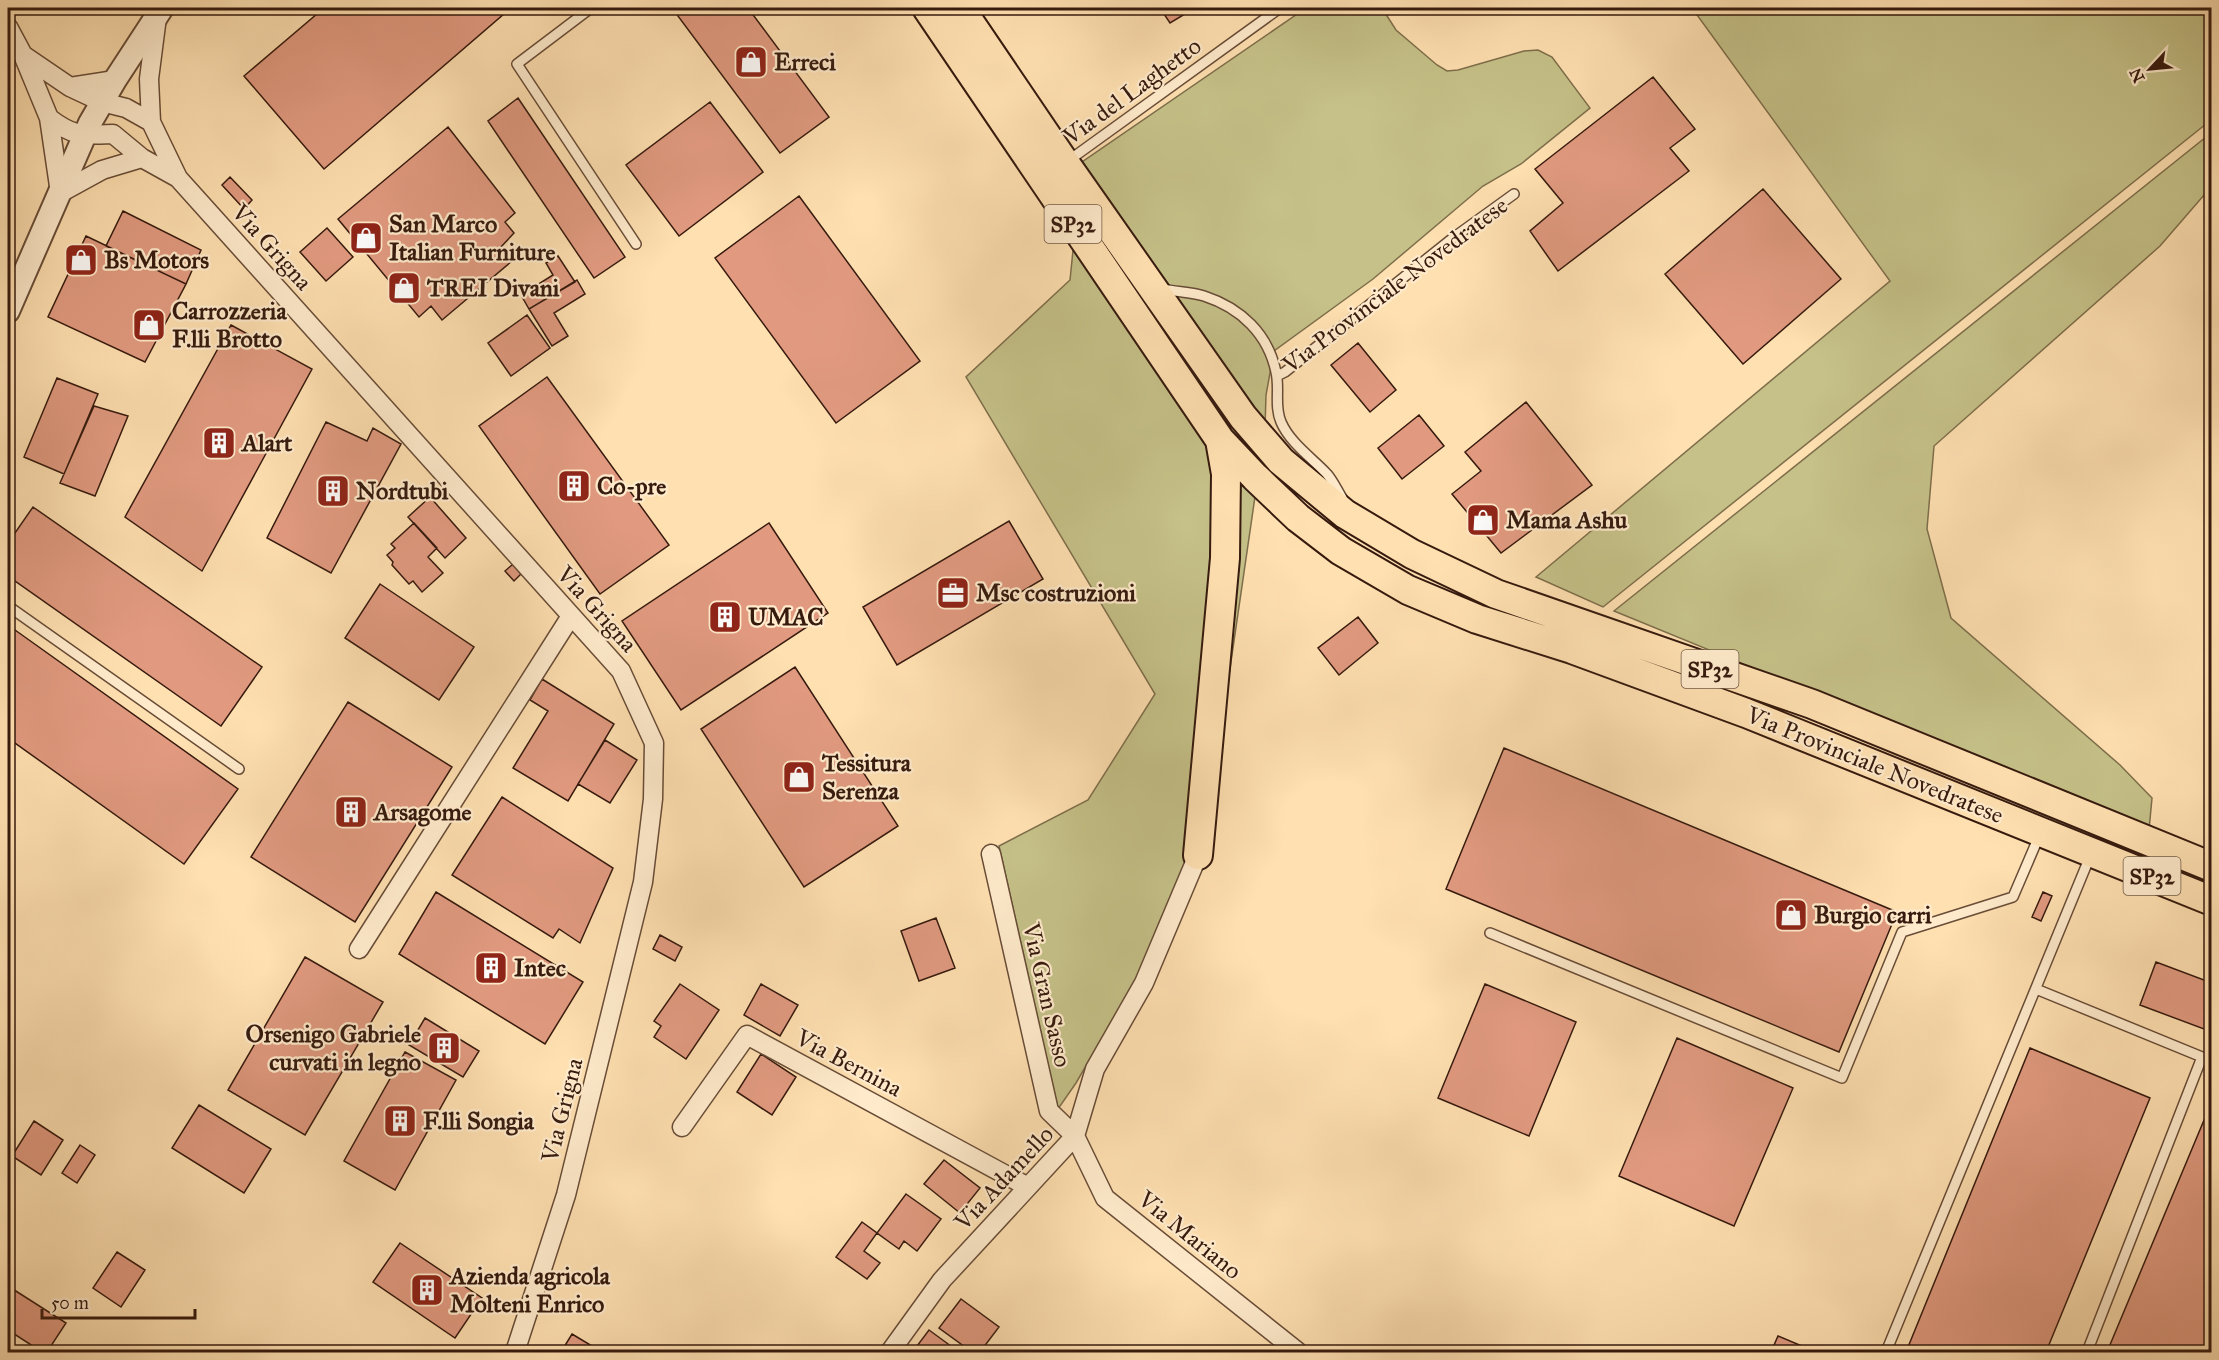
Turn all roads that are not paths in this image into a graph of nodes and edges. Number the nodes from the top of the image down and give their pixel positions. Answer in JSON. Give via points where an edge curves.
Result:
{"nodes":[{"id":1,"x":591,"y":8,"type":"edge"},
{"id":2,"x":927,"y":8,"type":"edge"},
{"id":3,"x":960,"y":8,"type":"edge"},
{"id":4,"x":1280,"y":8,"type":"edge"},
{"id":5,"x":159,"y":11,"type":"edge"},
{"id":6,"x":8,"y":27,"type":"edge"},
{"id":7,"x":23,"y":55,"type":"junction"},
{"id":8,"x":115,"y":80,"type":"junction"},
{"id":9,"x":70,"y":87,"type":"junction"},
{"id":10,"x":102,"y":102,"type":"junction"},
{"id":11,"x":49,"y":118,"type":"junction"},
{"id":12,"x":152,"y":122,"type":"junction"},
{"id":13,"x":113,"y":134,"type":"junction"},
{"id":14,"x":85,"y":135,"type":"junction"},
{"id":15,"x":142,"y":158,"type":"junction"},
{"id":16,"x":1065,"y":163,"type":"junction"},
{"id":17,"x":178,"y":178,"type":"junction"},
{"id":18,"x":60,"y":193,"type":"junction"},
{"id":19,"x":1514,"y":194,"type":"dead end"},
{"id":20,"x":636,"y":244,"type":"dead end"},
{"id":21,"x":1150,"y":285,"type":"junction"},
{"id":22,"x":8,"y":311,"type":"edge"},
{"id":23,"x":1277,"y":376,"type":"junction"},
{"id":24,"x":1220,"y":440,"type":"junction"},
{"id":25,"x":1345,"y":514,"type":"junction"},
{"id":26,"x":8,"y":606,"type":"edge"},
{"id":27,"x":571,"y":616,"type":"junction"},
{"id":28,"x":239,"y":770,"type":"dead end"},
{"id":29,"x":2041,"y":832,"type":"junction"},
{"id":30,"x":2092,"y":852,"type":"junction"},
{"id":31,"x":991,"y":854,"type":"dead end"},
{"id":32,"x":1198,"y":855,"type":"joint"},
{"id":33,"x":2211,"y":867,"type":"edge"},
{"id":34,"x":2211,"y":901,"type":"edge"},
{"id":35,"x":1490,"y":933,"type":"dead end"},
{"id":36,"x":359,"y":949,"type":"dead end"},
{"id":37,"x":2036,"y":989,"type":"junction"},
{"id":38,"x":682,"y":1127,"type":"dead end"},
{"id":39,"x":1076,"y":1136,"type":"junction"},
{"id":40,"x":1028,"y":1187,"type":"junction"},
{"id":41,"x":515,"y":1353,"type":"edge"},
{"id":42,"x":890,"y":1353,"type":"edge"},
{"id":43,"x":1298,"y":1353,"type":"edge"},
{"id":44,"x":1886,"y":1353,"type":"edge"},
{"id":45,"x":2086,"y":1353,"type":"edge"}],
"edges":[{"from":1,"to":20,"type":"lane","via":[[517,64]]},
{"from":2,"to":24,"type":"main road","name":"Via Provinciale Novedratese","number":"SP32"},
{"from":3,"to":16,"type":"main road","name":"Via Provinciale Novedratese","number":"SP32"},
{"from":4,"to":16,"type":"lane","name":"Via del Laghetto"},
{"from":5,"to":8,"type":"street"},
{"from":5,"to":12,"type":"street","name":"Via Grigna","via":[[149,79]]},
{"from":6,"to":7,"type":"street"},
{"from":7,"to":9,"type":"street"},
{"from":7,"to":11,"type":"street"},
{"from":8,"to":9,"type":"street"},
{"from":8,"to":10,"type":"street"},
{"from":9,"to":10,"type":"street"},
{"from":10,"to":12,"type":"street","via":[[126,108]]},
{"from":10,"to":13,"type":"street"},
{"from":10,"to":14,"type":"street"},
{"from":11,"to":14,"type":"street","via":[[67,131]]},
{"from":11,"to":18,"type":"street"},
{"from":12,"to":17,"type":"street","name":"Via Grigna"},
{"from":13,"to":14,"type":"street"},
{"from":13,"to":15,"type":"street"},
{"from":14,"to":18,"type":"street"},
{"from":15,"to":17,"type":"street"},
{"from":15,"to":18,"type":"street","via":[[102,170]]},
{"from":16,"to":21,"type":"main road","name":"Via Provinciale Novedratese","number":"SP32"},
{"from":17,"to":27,"type":"street","name":"Via Grigna"},
{"from":18,"to":22,"type":"street"},
{"from":19,"to":23,"type":"lane","name":"Via Provinciale Novedratese"},
{"from":21,"to":23,"type":"lane","name":"Via Provinciale Novedratese","via":[[1201,295],[1245,317],[1261,335]]},
{"from":21,"to":25,"type":"main road","name":"Via Provinciale Novedratese","number":"SP32","via":[[1243,417],[1281,461]]},
{"from":23,"to":25,"type":"lane","name":"Via Provinciale Novedratese","via":[[1280,421],[1329,477],[1345,502]]},
{"from":24,"to":29,"type":"main road","name":"Via Provinciale Novedratese","number":"SP32","via":[[1298,518],[1341,551],[1408,590],[1477,619],[1572,649],[1746,713]]},
{"from":24,"to":32,"type":"main road","via":[[1226,474],[1225,558]]},
{"from":25,"to":33,"type":"main road","name":"Via Provinciale Novedratese","number":"SP32","via":[[1412,554],[1496,594],[1812,705]]},
{"from":26,"to":28,"type":"lane"},
{"from":27,"to":36,"type":"street"},
{"from":27,"to":41,"type":"street","name":"Via Grigna","via":[[621,671],[654,742],[653,799],[643,882],[566,1195]]},
{"from":29,"to":30,"type":"main road","name":"Via Provinciale Novedratese","number":"SP32"},
{"from":29,"to":35,"type":"lane","via":[[2013,897],[1902,932],[1842,1078]]},
{"from":30,"to":34,"type":"main road","name":"Via Provinciale Novedratese","number":"SP32"},
{"from":30,"to":37,"type":"lane"},
{"from":31,"to":39,"type":"street","name":"Via Gran Sasso","via":[[1049,1111]]},
{"from":32,"to":39,"type":"street","name":"Via Adamello","via":[[1144,983],[1095,1069]]},
{"from":37,"to":44,"type":"lane"},
{"from":37,"to":45,"type":"lane","via":[[2202,1057]]},
{"from":38,"to":40,"type":"street","name":"Via Bernina","via":[[747,1035]]},
{"from":39,"to":40,"type":"street","name":"Via Adamello"},
{"from":39,"to":43,"type":"street","name":"Via Mariano","via":[[1106,1198]]},
{"from":40,"to":42,"type":"street","name":"Via Adamello","via":[[942,1280]]}]}
